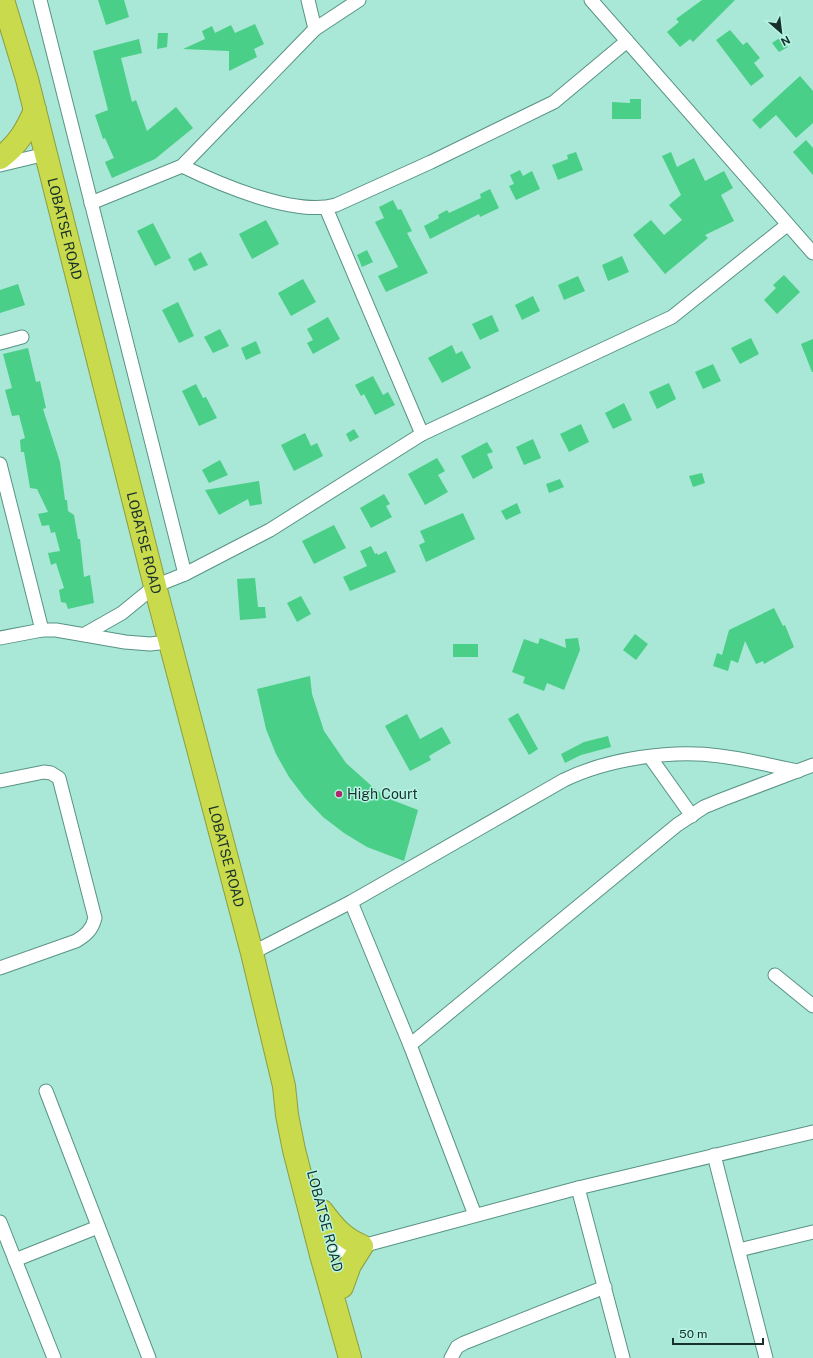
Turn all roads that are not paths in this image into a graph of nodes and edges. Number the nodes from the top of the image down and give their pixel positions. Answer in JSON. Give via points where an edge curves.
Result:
{"nodes":[{"id":1,"x":3,"y":0,"type":"edge"},
{"id":2,"x":40,"y":0,"type":"edge"},
{"id":3,"x":308,"y":0,"type":"edge"},
{"id":4,"x":359,"y":0,"type":"edge"},
{"id":5,"x":591,"y":0,"type":"edge"},
{"id":6,"x":315,"y":29,"type":"junction"},
{"id":7,"x":627,"y":41,"type":"junction"},
{"id":8,"x":35,"y":110,"type":"junction"},
{"id":9,"x":46,"y":154,"type":"junction"},
{"id":10,"x":0,"y":158,"type":"edge"},
{"id":11,"x":0,"y":165,"type":"edge"},
{"id":12,"x":182,"y":166,"type":"junction"},
{"id":13,"x":91,"y":203,"type":"junction"},
{"id":14,"x":326,"y":208,"type":"junction"},
{"id":15,"x":787,"y":225,"type":"junction"},
{"id":16,"x":813,"y":253,"type":"edge"},
{"id":17,"x":22,"y":337,"type":"dead end"},
{"id":18,"x":0,"y":343,"type":"edge"},
{"id":19,"x":422,"y":434,"type":"junction"},
{"id":20,"x":0,"y":464,"type":"edge"},
{"id":21,"x":185,"y":574,"type":"junction"},
{"id":22,"x":155,"y":586,"type":"junction"},
{"id":23,"x":42,"y":630,"type":"junction"},
{"id":24,"x":85,"y":634,"type":"junction"},
{"id":25,"x":0,"y":638,"type":"edge"},
{"id":26,"x":169,"y":642,"type":"junction"},
{"id":27,"x":650,"y":757,"type":"junction"},
{"id":28,"x":813,"y":765,"type":"edge"},
{"id":29,"x":798,"y":771,"type":"junction"},
{"id":30,"x":0,"y":781,"type":"edge"},
{"id":31,"x":692,"y":816,"type":"junction"},
{"id":32,"x":351,"y":902,"type":"junction"},
{"id":33,"x":252,"y":953,"type":"junction"},
{"id":34,"x":0,"y":968,"type":"edge"},
{"id":35,"x":775,"y":975,"type":"dead end"},
{"id":36,"x":813,"y":1006,"type":"edge"},
{"id":37,"x":410,"y":1044,"type":"junction"},
{"id":38,"x":284,"y":1086,"type":"junction"},
{"id":39,"x":46,"y":1091,"type":"dead end"},
{"id":40,"x":813,"y":1132,"type":"edge"},
{"id":41,"x":714,"y":1155,"type":"junction"},
{"id":42,"x":578,"y":1188,"type":"junction"},
{"id":43,"x":322,"y":1211,"type":"junction"},
{"id":44,"x":475,"y":1215,"type":"junction"},
{"id":45,"x":0,"y":1222,"type":"edge"},
{"id":46,"x":98,"y":1227,"type":"junction"},
{"id":47,"x":813,"y":1232,"type":"edge"},
{"id":48,"x":362,"y":1246,"type":"junction"},
{"id":49,"x":739,"y":1250,"type":"junction"},
{"id":50,"x":327,"y":1254,"type":"junction"},
{"id":51,"x":15,"y":1260,"type":"junction"},
{"id":52,"x":342,"y":1287,"type":"junction"},
{"id":53,"x":605,"y":1287,"type":"junction"},
{"id":54,"x":54,"y":1358,"type":"edge"},
{"id":55,"x":148,"y":1358,"type":"edge"},
{"id":56,"x":350,"y":1358,"type":"edge"},
{"id":57,"x":362,"y":1358,"type":"edge"},
{"id":58,"x":451,"y":1358,"type":"edge"},
{"id":59,"x":623,"y":1358,"type":"edge"},
{"id":60,"x":766,"y":1358,"type":"edge"}],
"edges":[{"from":1,"to":8,"type":"highway","name":"LOBATSE ROAD"},
{"from":2,"to":13,"type":"street"},
{"from":3,"to":6,"type":"street"},
{"from":4,"to":6,"type":"street"},
{"from":5,"to":7,"type":"street"},
{"from":6,"to":12,"type":"street"},
{"from":7,"to":14,"type":"street","via":[[554,102],[431,162]]},
{"from":7,"to":15,"type":"street"},
{"from":8,"to":9,"type":"highway","name":"LOBATSE ROAD"},
{"from":8,"to":10,"type":"highway","via":[[21,138]]},
{"from":9,"to":11,"type":"street"},
{"from":9,"to":22,"type":"highway","name":"LOBATSE ROAD"},
{"from":12,"to":13,"type":"street"},
{"from":12,"to":14,"type":"street","via":[[216,183],[292,206]]},
{"from":13,"to":21,"type":"street"},
{"from":14,"to":19,"type":"street"},
{"from":15,"to":16,"type":"street"},
{"from":15,"to":19,"type":"street","via":[[672,317]]},
{"from":17,"to":18,"type":"street"},
{"from":19,"to":21,"type":"street","via":[[270,530]]},
{"from":20,"to":23,"type":"street"},
{"from":21,"to":22,"type":"street"},
{"from":22,"to":24,"type":"street","via":[[122,613]]},
{"from":22,"to":26,"type":"highway","name":"LOBATSE ROAD"},
{"from":23,"to":24,"type":"street"},
{"from":23,"to":25,"type":"street"},
{"from":24,"to":26,"type":"street","via":[[125,642]]},
{"from":26,"to":33,"type":"highway","name":"LOBATSE ROAD"},
{"from":27,"to":29,"type":"street","via":[[695,754],[719,756]]},
{"from":27,"to":31,"type":"street"},
{"from":27,"to":32,"type":"street","via":[[612,762],[572,777]]},
{"from":28,"to":29,"type":"street"},
{"from":29,"to":31,"type":"street","via":[[721,800]]},
{"from":30,"to":34,"type":"street","via":[[44,772],[59,778],[95,918],[86,935],[76,941]]},
{"from":31,"to":37,"type":"street","via":[[663,835]]},
{"from":32,"to":33,"type":"street"},
{"from":32,"to":37,"type":"street"},
{"from":33,"to":38,"type":"highway","name":"LOBATSE ROAD"},
{"from":35,"to":36,"type":"street"},
{"from":37,"to":44,"type":"street"},
{"from":38,"to":43,"type":"highway","name":"LOBATSE ROAD","via":[[297,1115]]},
{"from":38,"to":50,"type":"highway","name":"LOBATSE ROAD","via":[[294,1150]]},
{"from":39,"to":46,"type":"street"},
{"from":40,"to":41,"type":"street"},
{"from":41,"to":42,"type":"street"},
{"from":41,"to":49,"type":"street"},
{"from":42,"to":44,"type":"street"},
{"from":42,"to":53,"type":"street"},
{"from":43,"to":48,"type":"highway","via":[[338,1232],[349,1241]]},
{"from":43,"to":50,"type":"highway","name":"LOBATSE ROAD"},
{"from":44,"to":48,"type":"street"},
{"from":45,"to":51,"type":"street"},
{"from":46,"to":51,"type":"street"},
{"from":46,"to":55,"type":"street"},
{"from":47,"to":49,"type":"street"},
{"from":48,"to":50,"type":"street"},
{"from":48,"to":52,"type":"highway","via":[[350,1265]]},
{"from":49,"to":60,"type":"street"},
{"from":50,"to":52,"type":"highway","name":"LOBATSE ROAD"},
{"from":50,"to":56,"type":"highway","name":"LOBATSE ROAD"},
{"from":51,"to":54,"type":"street"},
{"from":52,"to":57,"type":"highway","name":"LOBATSE ROAD"},
{"from":53,"to":58,"type":"street","via":[[464,1343],[457,1347]]},
{"from":53,"to":59,"type":"street"}]}
